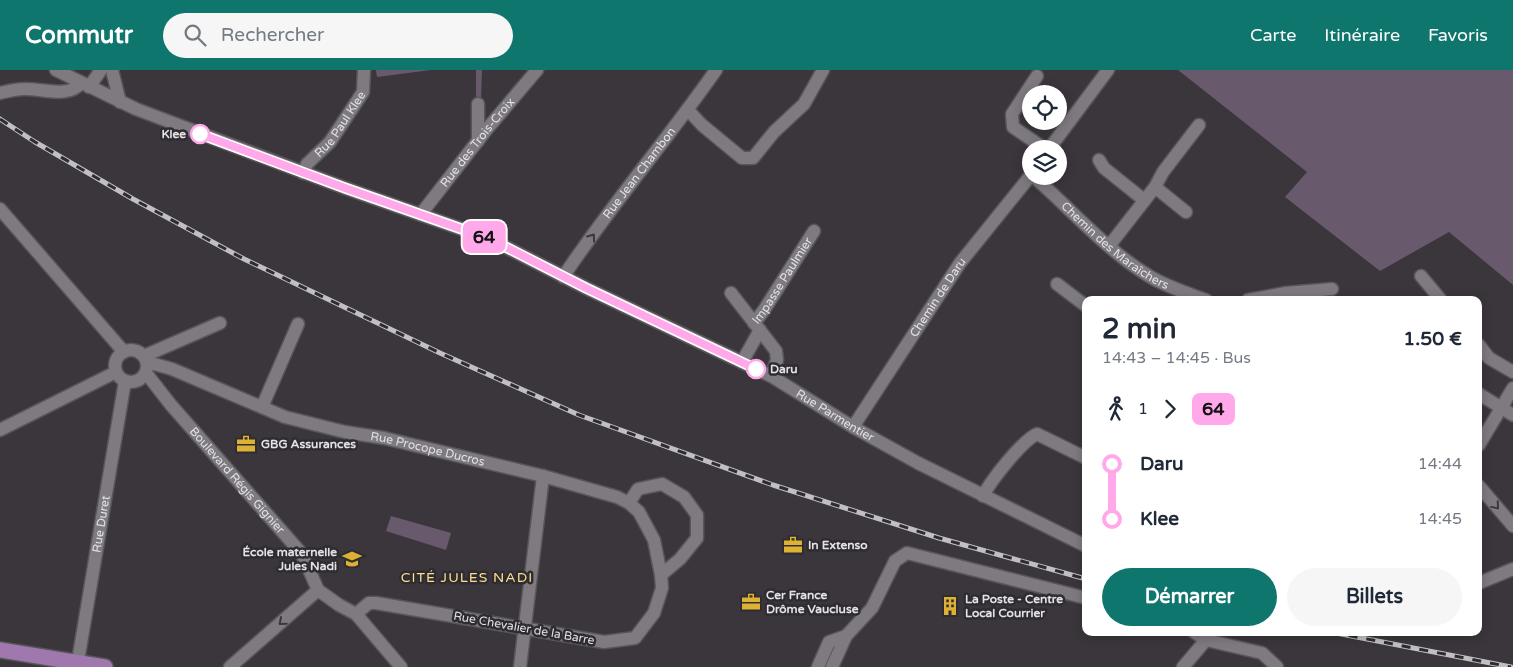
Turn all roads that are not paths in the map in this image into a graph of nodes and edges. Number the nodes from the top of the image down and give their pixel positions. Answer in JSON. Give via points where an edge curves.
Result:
{"nodes":[{"id":1,"x":101,"y":70,"type":"edge"},
{"id":2,"x":112,"y":70,"type":"edge"},
{"id":3,"x":364,"y":70,"type":"edge"},
{"id":4,"x":537,"y":70,"type":"edge"},
{"id":5,"x":716,"y":70,"type":"edge"},
{"id":6,"x":823,"y":70,"type":"edge"},
{"id":7,"x":1108,"y":70,"type":"edge"},
{"id":8,"x":60,"y":72,"type":"edge"},
{"id":9,"x":1036,"y":76,"type":"dead end"},
{"id":10,"x":85,"y":85,"type":"junction"},
{"id":11,"x":48,"y":91,"type":"junction"},
{"id":12,"x":0,"y":93,"type":"edge"},
{"id":13,"x":120,"y":102,"type":"junction"},
{"id":14,"x":478,"y":104,"type":"dead end"},
{"id":15,"x":688,"y":110,"type":"junction"},
{"id":16,"x":1199,"y":125,"type":"dead end"},
{"id":17,"x":478,"y":140,"type":"junction"},
{"id":18,"x":1032,"y":140,"type":"edge"},
{"id":19,"x":1056,"y":140,"type":"edge"},
{"id":20,"x":1099,"y":160,"type":"dead end"},
{"id":21,"x":303,"y":173,"type":"junction"},
{"id":22,"x":1024,"y":185,"type":"edge"},
{"id":23,"x":1043,"y":185,"type":"edge"},
{"id":24,"x":1155,"y":186,"type":"junction"},
{"id":25,"x":1144,"y":200,"type":"junction"},
{"id":26,"x":0,"y":209,"type":"edge"},
{"id":27,"x":1186,"y":212,"type":"dead end"},
{"id":28,"x":421,"y":215,"type":"junction"},
{"id":29,"x":814,"y":231,"type":"dead end"},
{"id":30,"x":1109,"y":246,"type":"junction"},
{"id":31,"x":563,"y":276,"type":"junction"},
{"id":32,"x":1421,"y":276,"type":"dead end"},
{"id":33,"x":1057,"y":284,"type":"dead end"},
{"id":34,"x":1332,"y":289,"type":"dead end"},
{"id":35,"x":731,"y":293,"type":"dead end"},
{"id":36,"x":1195,"y":296,"type":"edge"},
{"id":37,"x":1270,"y":296,"type":"edge"},
{"id":38,"x":1438,"y":296,"type":"edge"},
{"id":39,"x":1082,"y":303,"type":"edge"},
{"id":40,"x":220,"y":322,"type":"dead end"},
{"id":41,"x":298,"y":324,"type":"dead end"},
{"id":42,"x":757,"y":327,"type":"junction"},
{"id":43,"x":1482,"y":349,"type":"edge"},
{"id":44,"x":124,"y":352,"type":"junction"},
{"id":45,"x":742,"y":362,"type":"junction"},
{"id":46,"x":172,"y":369,"type":"junction"},
{"id":47,"x":136,"y":371,"type":"junction"},
{"id":48,"x":1513,"y":372,"type":"edge"},
{"id":49,"x":770,"y":376,"type":"junction"},
{"id":50,"x":159,"y":388,"type":"junction"},
{"id":51,"x":1513,"y":388,"type":"edge"},
{"id":52,"x":1482,"y":396,"type":"edge"},
{"id":53,"x":171,"y":405,"type":"junction"},
{"id":54,"x":262,"y":407,"type":"junction"},
{"id":55,"x":1501,"y":408,"type":"junction"},
{"id":56,"x":1513,"y":415,"type":"edge"},
{"id":57,"x":853,"y":427,"type":"junction"},
{"id":58,"x":0,"y":430,"type":"edge"},
{"id":59,"x":1482,"y":440,"type":"edge"},
{"id":60,"x":1082,"y":456,"type":"edge"},
{"id":61,"x":543,"y":476,"type":"junction"},
{"id":62,"x":1482,"y":490,"type":"edge"},
{"id":63,"x":983,"y":496,"type":"junction"},
{"id":64,"x":629,"y":503,"type":"junction"},
{"id":65,"x":1513,"y":526,"type":"edge"},
{"id":66,"x":1082,"y":544,"type":"edge"},
{"id":67,"x":1513,"y":569,"type":"edge"},
{"id":68,"x":661,"y":575,"type":"junction"},
{"id":69,"x":1482,"y":582,"type":"edge"},
{"id":70,"x":318,"y":590,"type":"junction"},
{"id":71,"x":1082,"y":597,"type":"edge"},
{"id":72,"x":356,"y":614,"type":"junction"},
{"id":73,"x":524,"y":627,"type":"junction"},
{"id":74,"x":846,"y":636,"type":"junction"},
{"id":75,"x":1200,"y":636,"type":"edge"},
{"id":76,"x":1206,"y":640,"type":"junction"},
{"id":77,"x":0,"y":650,"type":"edge"},
{"id":78,"x":0,"y":660,"type":"edge"},
{"id":79,"x":77,"y":665,"type":"edge"},
{"id":80,"x":45,"y":667,"type":"edge"},
{"id":81,"x":105,"y":667,"type":"edge"},
{"id":82,"x":230,"y":667,"type":"edge"},
{"id":83,"x":401,"y":667,"type":"edge"},
{"id":84,"x":520,"y":667,"type":"edge"},
{"id":85,"x":818,"y":667,"type":"edge"},
{"id":86,"x":832,"y":667,"type":"edge"},
{"id":87,"x":1183,"y":667,"type":"edge"},
{"id":88,"x":1277,"y":667,"type":"edge"}],
"edges":[{"from":1,"to":10,"type":"street"},
{"from":2,"to":13,"type":"street"},
{"from":3,"to":21,"type":"street","name":"Rue Paul Klee","via":[[363,92],[330,142],[307,164]]},
{"from":4,"to":17,"type":"street","name":"Rue des Trois-Croix"},
{"from":5,"to":15,"type":"street","name":"Rue Jean Chambon"},
{"from":6,"to":15,"type":"street","via":[[804,104],[774,132],[753,158],[742,158],[702,126]]},
{"from":7,"to":19,"type":"street"},
{"from":8,"to":10,"type":"street","name":"Rue Parmentier"},
{"from":8,"to":11,"type":"street","via":[[61,80]]},
{"from":9,"to":18,"type":"street","via":[[1012,114],[1013,127]]},
{"from":10,"to":11,"type":"street","via":[[64,92]]},
{"from":10,"to":13,"type":"street","name":"Rue Parmentier"},
{"from":11,"to":12,"type":"street","via":[[23,89]]},
{"from":13,"to":21,"type":"street","name":"Rue Parmentier"},
{"from":14,"to":17,"type":"street"},
{"from":31,"to":15,"type":"street","name":"Rue Jean Chambon","one_way":true},
{"from":16,"to":24,"type":"street"},
{"from":17,"to":28,"type":"street","name":"Rue des Trois-Croix"},
{"from":20,"to":25,"type":"street","via":[[1104,168]]},
{"from":21,"to":28,"type":"street","name":"Rue Parmentier"},
{"from":22,"to":57,"type":"street","name":"Chemin de Daru","via":[[960,263]]},
{"from":23,"to":30,"type":"street","name":"Chemin des Maraîchers"},
{"from":24,"to":25,"type":"street"},
{"from":24,"to":27,"type":"street"},
{"from":25,"to":30,"type":"street"},
{"from":26,"to":44,"type":"street"},
{"from":28,"to":31,"type":"street","name":"Rue Parmentier","via":[[490,239]]},
{"from":29,"to":42,"type":"street","name":"Impasse Paulmier","via":[[764,310]]},
{"from":30,"to":36,"type":"street","name":"Chemin des Maraîchers","via":[[1149,276]]},
{"from":31,"to":45,"type":"street","name":"Rue Parmentier"},
{"from":32,"to":38,"type":"street"},
{"from":33,"to":39,"type":"street"},
{"from":34,"to":37,"type":"street"},
{"from":35,"to":42,"type":"street","name":"Impasse Paulmier"},
{"from":40,"to":47,"type":"street"},
{"from":41,"to":54,"type":"street"},
{"from":42,"to":45,"type":"street","name":"Impasse Paulmier"},
{"from":42,"to":49,"type":"street","name":"Impasse Paulmier","via":[[776,351],[777,360]]},
{"from":43,"to":48,"type":"street","via":[[1489,358]]},
{"from":44,"to":47,"type":"street","name":"Boulevard Régis Gignier","via":[[135,350]]},
{"from":44,"to":47,"type":"street","via":[[116,362]]},
{"from":45,"to":49,"type":"street","name":"Rue Parmentier"},
{"from":46,"to":47,"type":"street","name":"Rue Procope Ducros"},
{"from":46,"to":50,"type":"street","via":[[161,377]]},
{"from":46,"to":54,"type":"street","name":"Rue Procope Ducros"},
{"from":47,"to":50,"type":"street","name":"Boulevard Régis Gignier"},
{"from":47,"to":53,"type":"street","name":"Boulevard Régis Gignier"},
{"from":47,"to":58,"type":"street"},
{"from":47,"to":79,"type":"street","name":"Rue Duret"},
{"from":49,"to":57,"type":"street","name":"Rue Parmentier"},
{"from":50,"to":53,"type":"street","name":"Boulevard Régis Gignier"},
{"from":51,"to":55,"type":"street"},
{"from":52,"to":55,"type":"street"},
{"from":53,"to":70,"type":"street","name":"Boulevard Régis Gignier","via":[[302,554]]},
{"from":54,"to":61,"type":"street","name":"Rue Procope Ducros","via":[[285,417],[345,432],[384,438]]},
{"from":55,"to":56,"type":"street"},
{"from":55,"to":59,"type":"street"},
{"from":57,"to":63,"type":"street","name":"Rue Parmentier"},
{"from":60,"to":63,"type":"street","via":[[1037,434],[1013,454]]},
{"from":61,"to":64,"type":"street","name":"Rue Chevalier de la Barre"},
{"from":61,"to":73,"type":"street"},
{"from":62,"to":65,"type":"street","one_way":true},
{"from":63,"to":66,"type":"street","name":"Rue Parmentier"},
{"from":64,"to":68,"type":"street","name":"Rue Chevalier de la Barre","via":[[639,512],[654,540]]},
{"from":64,"to":68,"type":"street","via":[[638,489],[662,484],[684,497],[697,515],[697,538]]},
{"from":67,"to":69,"type":"street"},
{"from":68,"to":73,"type":"street","name":"Rue Chevalier de la Barre","via":[[662,588],[654,614],[635,638],[604,642]]},
{"from":70,"to":72,"type":"street","name":"Boulevard Régis Gignier"},
{"from":70,"to":82,"type":"street","one_way":true},
{"from":71,"to":74,"type":"street","via":[[907,553],[896,561],[872,608]]},
{"from":72,"to":73,"type":"street","name":"Rue Chevalier de la Barre","via":[[369,603],[376,603]]},
{"from":72,"to":83,"type":"street","name":"Boulevard Régis Gignier"},
{"from":73,"to":84,"type":"street"},
{"from":74,"to":85,"type":"street","via":[[829,642]]},
{"from":74,"to":86,"type":"street"},
{"from":75,"to":76,"type":"street"},
{"from":76,"to":87,"type":"street"},
{"from":76,"to":88,"type":"street","via":[[1262,653]]},
{"from":77,"to":79,"type":"main road"},
{"from":78,"to":80,"type":"main road"},
{"from":79,"to":81,"type":"main road"}]}
